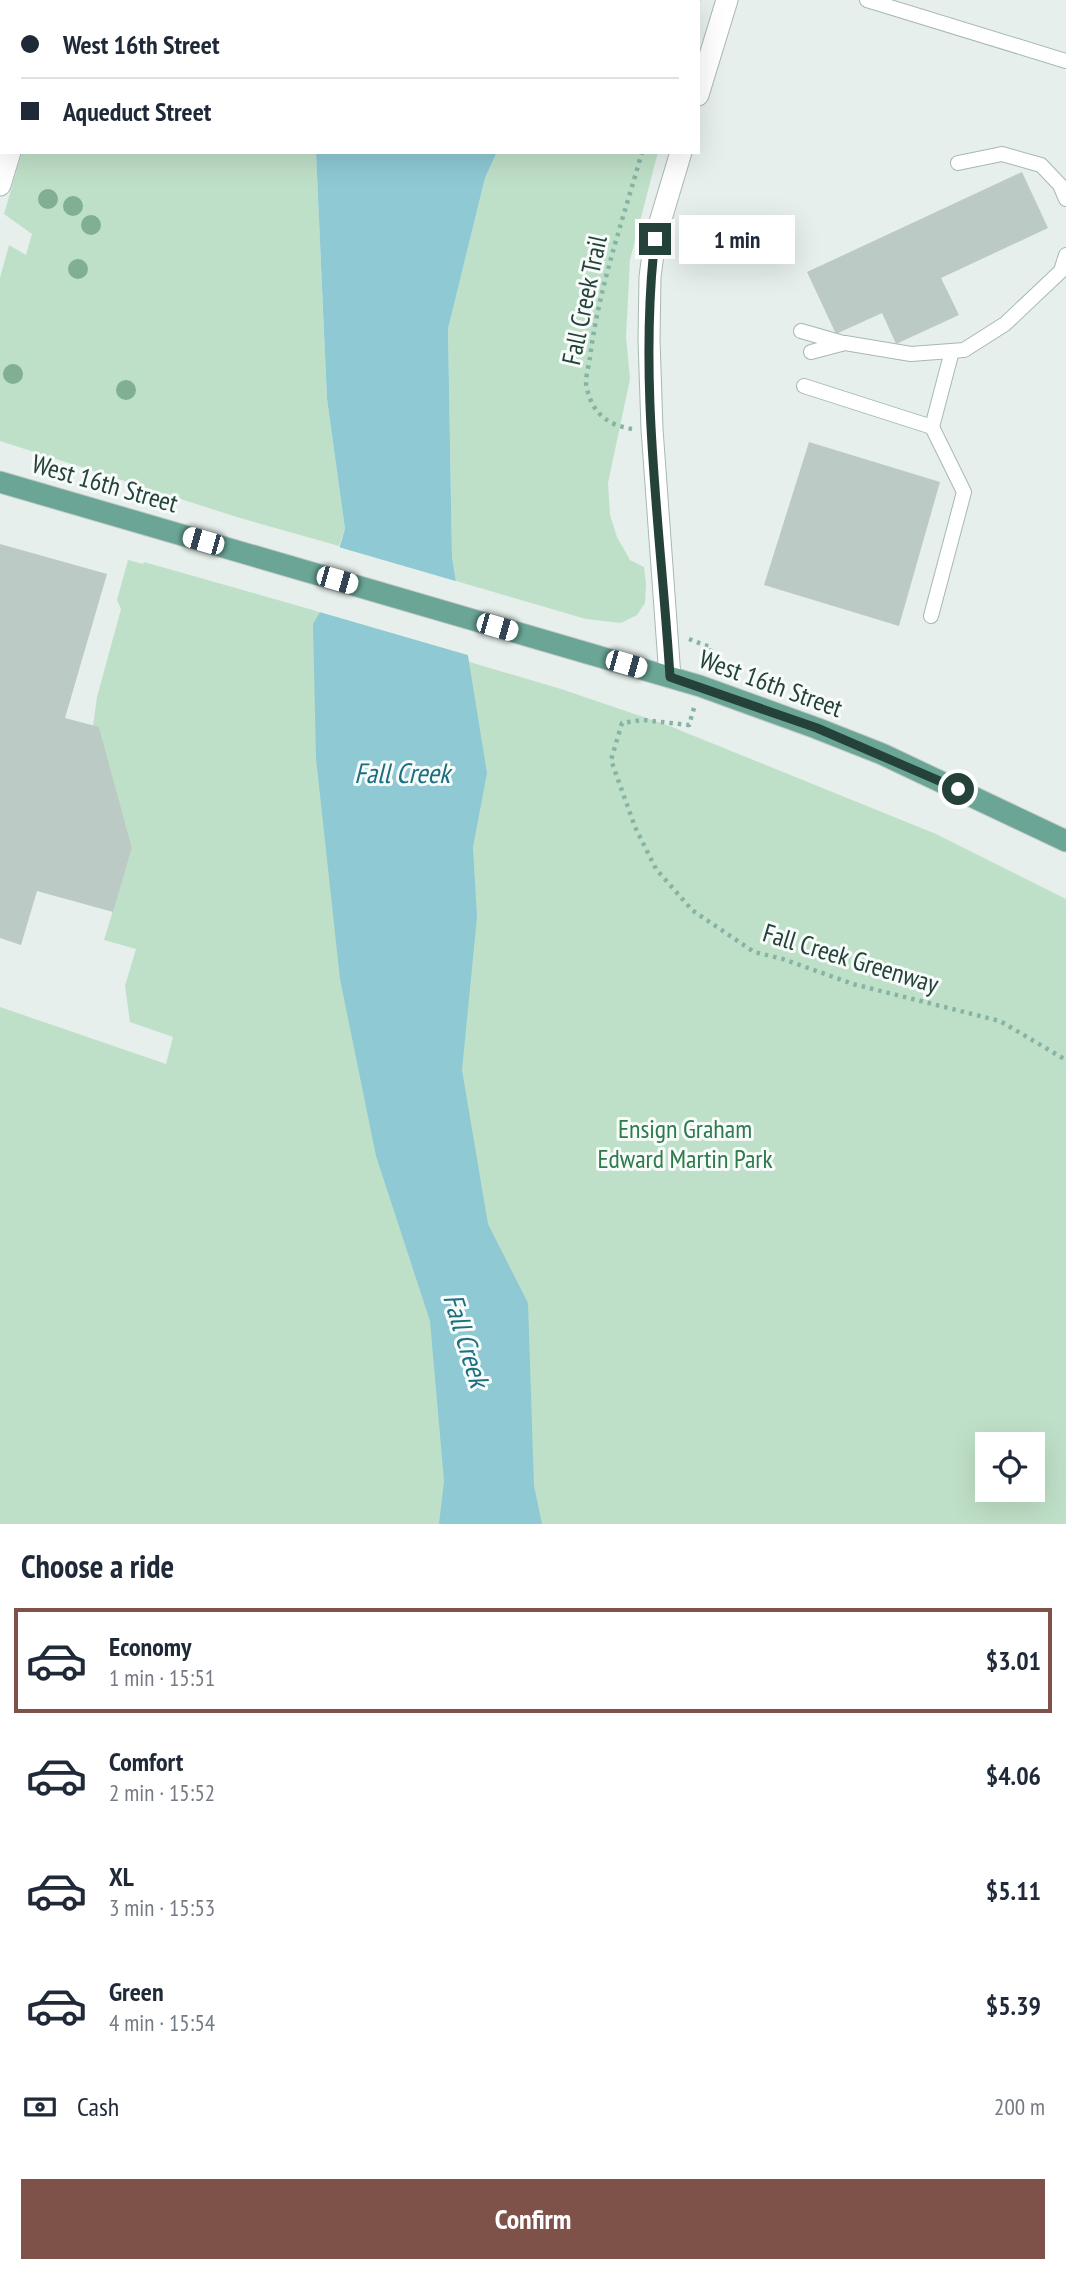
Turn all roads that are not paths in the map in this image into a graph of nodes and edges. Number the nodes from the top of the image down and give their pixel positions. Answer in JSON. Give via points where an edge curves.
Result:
{"nodes":[{"id":1,"x":727,"y":0,"type":"edge"},
{"id":2,"x":867,"y":0,"type":"edge"},
{"id":3,"x":1066,"y":61,"type":"edge"},
{"id":4,"x":700,"y":88,"type":"edge"},
{"id":5,"x":9,"y":154,"type":"edge"},
{"id":6,"x":680,"y":154,"type":"edge"},
{"id":7,"x":958,"y":163,"type":"dead end"},
{"id":8,"x":0,"y":185,"type":"edge"},
{"id":9,"x":1066,"y":199,"type":"edge"},
{"id":10,"x":1066,"y":255,"type":"edge"},
{"id":11,"x":801,"y":331,"type":"dead end"},
{"id":12,"x":845,"y":343,"type":"junction"},
{"id":13,"x":953,"y":351,"type":"junction"},
{"id":14,"x":811,"y":352,"type":"dead end"},
{"id":15,"x":804,"y":386,"type":"dead end"},
{"id":16,"x":932,"y":427,"type":"junction"},
{"id":17,"x":0,"y":482,"type":"edge"},
{"id":18,"x":931,"y":616,"type":"dead end"},
{"id":19,"x":670,"y":677,"type":"junction"},
{"id":20,"x":1066,"y":841,"type":"edge"}],
"edges":[{"from":1,"to":4,"type":"street"},
{"from":2,"to":3,"type":"lane"},
{"from":5,"to":8,"type":"street"},
{"from":6,"to":19,"type":"street","via":[[655,239],[650,290],[652,429]]},
{"from":7,"to":9,"type":"lane","via":[[1002,155],[1041,165]]},
{"from":10,"to":13,"type":"lane","via":[[1060,271],[1004,324],[964,350]]},
{"from":11,"to":12,"type":"lane"},
{"from":12,"to":13,"type":"lane","via":[[911,354]]},
{"from":12,"to":14,"type":"lane"},
{"from":13,"to":16,"type":"lane"},
{"from":15,"to":16,"type":"lane"},
{"from":16,"to":18,"type":"lane","via":[[964,492]]},
{"from":17,"to":19,"type":"main road","name":"West 16th Street"},
{"from":19,"to":20,"type":"main road","name":"West 16th Street","via":[[871,750]]}]}
